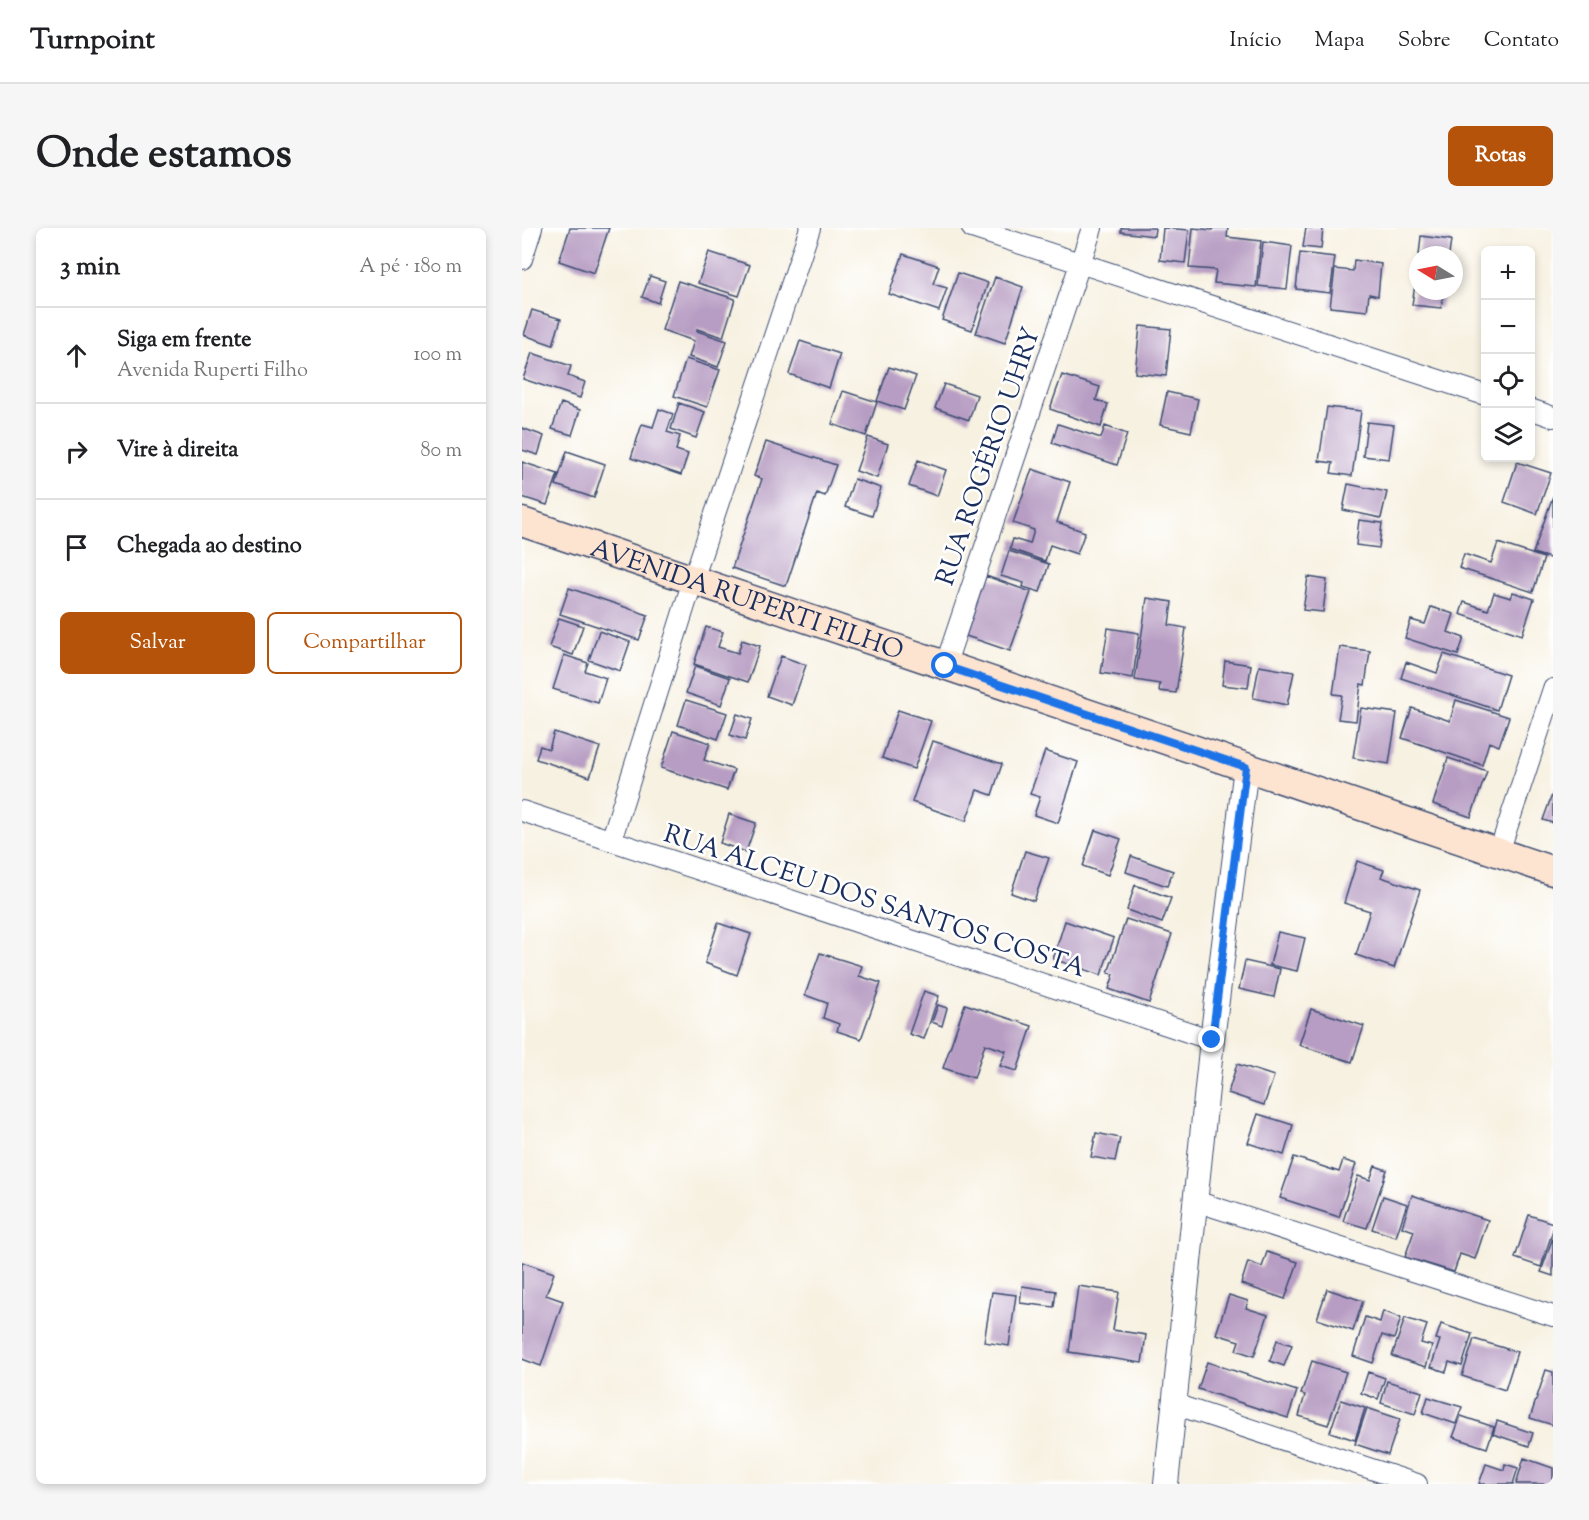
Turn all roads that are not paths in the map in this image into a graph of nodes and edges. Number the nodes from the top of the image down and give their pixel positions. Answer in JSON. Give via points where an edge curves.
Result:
{"nodes":[{"id":1,"x":532,"y":228,"type":"edge"},
{"id":2,"x":810,"y":228,"type":"edge"},
{"id":3,"x":972,"y":228,"type":"edge"},
{"id":4,"x":1092,"y":228,"type":"edge"},
{"id":5,"x":522,"y":259,"type":"edge"},
{"id":6,"x":1080,"y":264,"type":"junction"},
{"id":7,"x":1481,"y":394,"type":"edge"},
{"id":8,"x":1535,"y":411,"type":"edge"},
{"id":9,"x":1553,"y":417,"type":"edge"},
{"id":10,"x":522,"y":522,"type":"edge"},
{"id":11,"x":693,"y":580,"type":"junction"},
{"id":12,"x":945,"y":666,"type":"junction"},
{"id":13,"x":1553,"y":689,"type":"edge"},
{"id":14,"x":1246,"y":767,"type":"junction"},
{"id":15,"x":522,"y":811,"type":"edge"},
{"id":16,"x":611,"y":841,"type":"junction"},
{"id":17,"x":1499,"y":852,"type":"junction"},
{"id":18,"x":1553,"y":871,"type":"edge"},
{"id":19,"x":1212,"y":1040,"type":"junction"},
{"id":20,"x":1195,"y":1201,"type":"junction"},
{"id":21,"x":1553,"y":1316,"type":"edge"},
{"id":22,"x":1174,"y":1404,"type":"junction"},
{"id":23,"x":1166,"y":1484,"type":"edge"},
{"id":24,"x":1417,"y":1484,"type":"edge"}],
"edges":[{"from":1,"to":5,"type":"street"},
{"from":2,"to":11,"type":"street"},
{"from":3,"to":6,"type":"street"},
{"from":4,"to":6,"type":"street","name":"RUA ROGÉRIO UHRY"},
{"from":6,"to":7,"type":"street"},
{"from":6,"to":12,"type":"street","name":"RUA ROGÉRIO UHRY"},
{"from":8,"to":9,"type":"street"},
{"from":10,"to":11,"type":"main road","name":"AVENIDA RUPERTI FILHO"},
{"from":11,"to":12,"type":"main road","name":"AVENIDA RUPERTI FILHO"},
{"from":11,"to":16,"type":"street"},
{"from":12,"to":14,"type":"main road","name":"AVENIDA RUPERTI FILHO"},
{"from":13,"to":17,"type":"street"},
{"from":14,"to":17,"type":"main road","name":"AVENIDA RUPERTI FILHO"},
{"from":14,"to":19,"type":"street"},
{"from":15,"to":16,"type":"street","name":"RUA ALCEU DOS SANTOS COSTA"},
{"from":16,"to":19,"type":"street","name":"RUA ALCEU DOS SANTOS COSTA"},
{"from":17,"to":18,"type":"main road","name":"AVENIDA RUPERTI FILHO"},
{"from":19,"to":20,"type":"street"},
{"from":20,"to":21,"type":"street"},
{"from":20,"to":22,"type":"street"},
{"from":22,"to":23,"type":"street"},
{"from":22,"to":24,"type":"street"}]}
